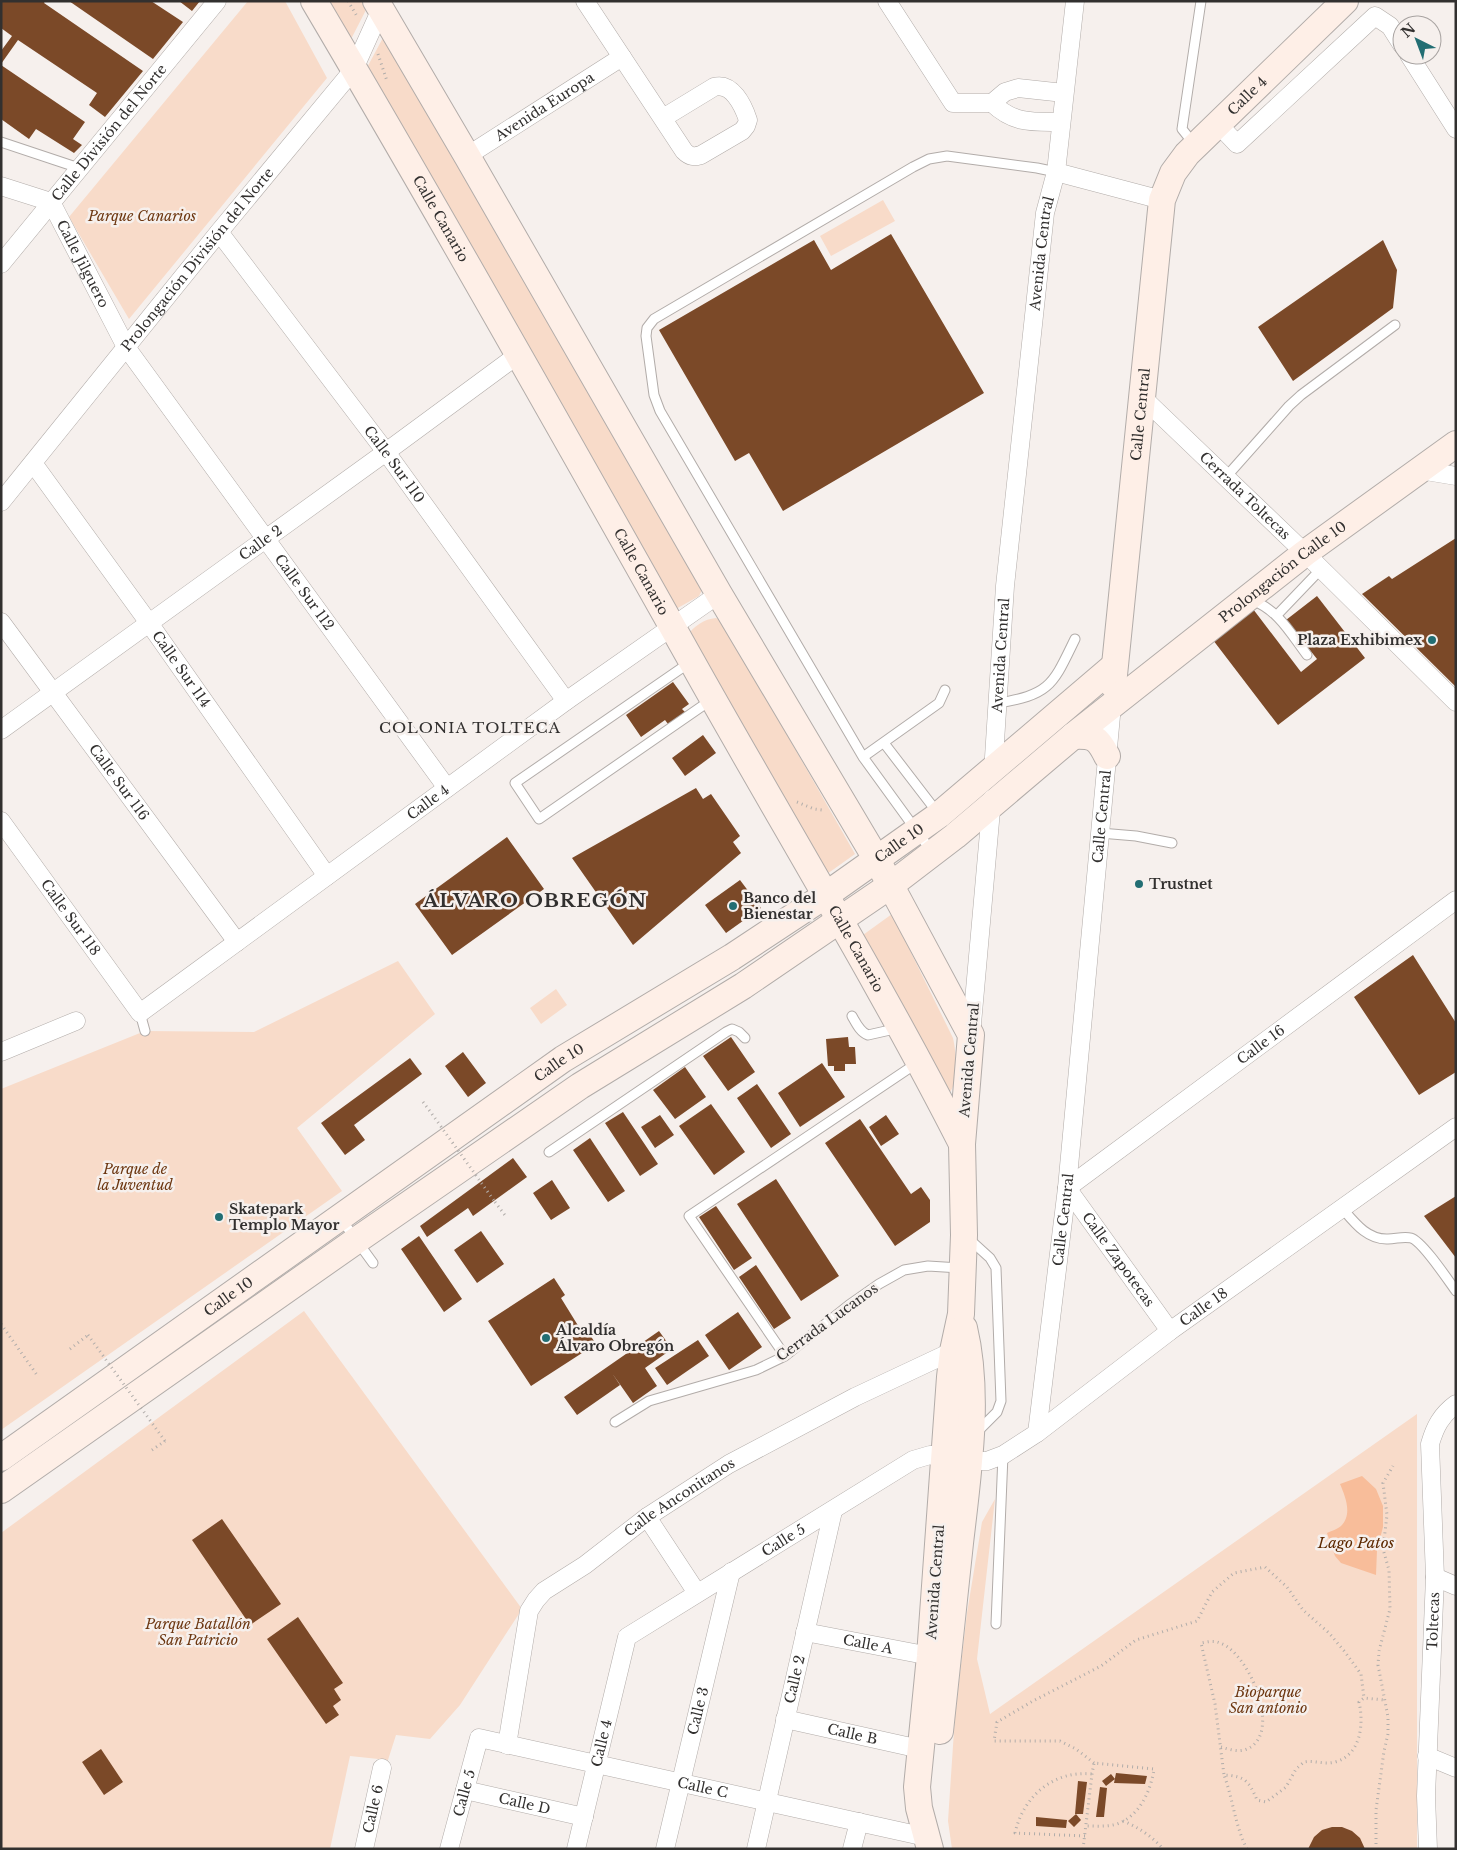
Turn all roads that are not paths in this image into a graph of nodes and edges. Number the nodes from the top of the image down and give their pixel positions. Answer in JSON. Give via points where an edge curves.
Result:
{"nodes":[{"id":1,"x":217,"y":1,"type":"edge"},
{"id":2,"x":314,"y":1,"type":"edge"},
{"id":3,"x":584,"y":1,"type":"edge"},
{"id":4,"x":887,"y":1,"type":"edge"},
{"id":5,"x":1075,"y":1,"type":"edge"},
{"id":6,"x":1201,"y":1,"type":"edge"},
{"id":7,"x":1345,"y":1,"type":"edge"},
{"id":8,"x":378,"y":5,"type":"edge"},
{"id":9,"x":1392,"y":29,"type":"edge"},
{"id":10,"x":622,"y":57,"type":"junction"},
{"id":11,"x":1414,"y":65,"type":"edge"},
{"id":12,"x":354,"y":69,"type":"junction"},
{"id":13,"x":1064,"y":93,"type":"junction"},
{"id":14,"x":992,"y":102,"type":"junction"},
{"id":15,"x":663,"y":118,"type":"junction"},
{"id":16,"x":1061,"y":122,"type":"junction"},
{"id":17,"x":1218,"y":124,"type":"junction"},
{"id":18,"x":1456,"y":129,"type":"edge"},
{"id":19,"x":1,"y":142,"type":"edge"},
{"id":20,"x":1195,"y":146,"type":"junction"},
{"id":21,"x":467,"y":156,"type":"junction"},
{"id":22,"x":79,"y":168,"type":"junction"},
{"id":23,"x":1056,"y":172,"type":"junction"},
{"id":24,"x":1,"y":186,"type":"edge"},
{"id":25,"x":1162,"y":200,"type":"junction"},
{"id":26,"x":51,"y":202,"type":"junction"},
{"id":27,"x":218,"y":232,"type":"junction"},
{"id":28,"x":1,"y":264,"type":"edge"},
{"id":29,"x":1396,"y":325,"type":"dead end"},
{"id":30,"x":126,"y":347,"type":"junction"},
{"id":31,"x":519,"y":354,"type":"junction"},
{"id":32,"x":1141,"y":396,"type":"junction"},
{"id":33,"x":1456,"y":444,"type":"edge"},
{"id":34,"x":386,"y":452,"type":"junction"},
{"id":35,"x":33,"y":463,"type":"junction"},
{"id":36,"x":1420,"y":470,"type":"junction"},
{"id":37,"x":1456,"y":476,"type":"edge"},
{"id":38,"x":1226,"y":477,"type":"junction"},
{"id":39,"x":1,"y":502,"type":"edge"},
{"id":40,"x":265,"y":538,"type":"junction"},
{"id":41,"x":1313,"y":561,"type":"junction"},
{"id":42,"x":718,"y":594,"type":"junction"},
{"id":43,"x":1247,"y":599,"type":"junction"},
{"id":44,"x":1277,"y":615,"type":"junction"},
{"id":45,"x":1,"y":622,"type":"edge"},
{"id":46,"x":149,"y":624,"type":"junction"},
{"id":47,"x":672,"y":625,"type":"junction"},
{"id":48,"x":1075,"y":639,"type":"dead end"},
{"id":49,"x":1307,"y":655,"type":"dead end"},
{"id":50,"x":691,"y":661,"type":"junction"},
{"id":51,"x":1113,"y":667,"type":"junction"},
{"id":52,"x":945,"y":690,"type":"dead end"},
{"id":53,"x":54,"y":693,"type":"junction"},
{"id":54,"x":713,"y":698,"type":"junction"},
{"id":55,"x":566,"y":701,"type":"junction"},
{"id":56,"x":1456,"y":702,"type":"edge"},
{"id":57,"x":997,"y":703,"type":"junction"},
{"id":58,"x":1112,"y":705,"type":"junction"},
{"id":59,"x":1,"y":730,"type":"edge"},
{"id":60,"x":1073,"y":736,"type":"junction"},
{"id":61,"x":884,"y":743,"type":"junction"},
{"id":62,"x":1107,"y":756,"type":"junction"},
{"id":63,"x":862,"y":757,"type":"junction"},
{"id":64,"x":994,"y":769,"type":"junction"},
{"id":65,"x":447,"y":788,"type":"junction"},
{"id":66,"x":992,"y":804,"type":"junction"},
{"id":67,"x":1,"y":821,"type":"edge"},
{"id":68,"x":947,"y":826,"type":"junction"},
{"id":69,"x":917,"y":831,"type":"junction"},
{"id":70,"x":1100,"y":833,"type":"junction"},
{"id":71,"x":1172,"y":843,"type":"dead end"},
{"id":72,"x":933,"y":854,"type":"junction"},
{"id":73,"x":877,"y":860,"type":"junction"},
{"id":74,"x":327,"y":876,"type":"junction"},
{"id":75,"x":891,"y":885,"type":"junction"},
{"id":76,"x":826,"y":895,"type":"junction"},
{"id":77,"x":1456,"y":900,"type":"edge"},
{"id":78,"x":841,"y":920,"type":"junction"},
{"id":79,"x":237,"y":942,"type":"junction"},
{"id":80,"x":140,"y":1013,"type":"junction"},
{"id":81,"x":852,"y":1016,"type":"dead end"},
{"id":82,"x":76,"y":1022,"type":"dead end"},
{"id":83,"x":901,"y":1028,"type":"junction"},
{"id":84,"x":145,"y":1031,"type":"dead end"},
{"id":85,"x":971,"y":1035,"type":"junction"},
{"id":86,"x":745,"y":1038,"type":"dead end"},
{"id":87,"x":1,"y":1052,"type":"edge"},
{"id":88,"x":920,"y":1062,"type":"junction"},
{"id":89,"x":1456,"y":1126,"type":"edge"},
{"id":90,"x":962,"y":1144,"type":"junction"},
{"id":91,"x":549,"y":1152,"type":"dead end"},
{"id":92,"x":1066,"y":1188,"type":"junction"},
{"id":93,"x":1342,"y":1208,"type":"junction"},
{"id":94,"x":340,"y":1216,"type":"junction"},
{"id":95,"x":964,"y":1235,"type":"junction"},
{"id":96,"x":358,"y":1240,"type":"junction"},
{"id":97,"x":373,"y":1263,"type":"dead end"},
{"id":98,"x":963,"y":1268,"type":"junction"},
{"id":99,"x":1456,"y":1291,"type":"edge"},
{"id":100,"x":1170,"y":1331,"type":"junction"},
{"id":101,"x":961,"y":1349,"type":"junction"},
{"id":102,"x":784,"y":1356,"type":"junction"},
{"id":103,"x":1456,"y":1404,"type":"edge"},
{"id":104,"x":615,"y":1422,"type":"dead end"},
{"id":105,"x":1037,"y":1433,"type":"junction"},
{"id":106,"x":962,"y":1452,"type":"junction"},
{"id":107,"x":1003,"y":1455,"type":"junction"},
{"id":108,"x":1,"y":1458,"type":"edge"},
{"id":109,"x":1,"y":1490,"type":"edge"},
{"id":110,"x":833,"y":1511,"type":"junction"},
{"id":111,"x":647,"y":1516,"type":"junction"},
{"id":112,"x":731,"y":1572,"type":"junction"},
{"id":113,"x":1435,"y":1577,"type":"junction"},
{"id":114,"x":1456,"y":1586,"type":"edge"},
{"id":115,"x":697,"y":1593,"type":"junction"},
{"id":116,"x":996,"y":1624,"type":"dead end"},
{"id":117,"x":805,"y":1632,"type":"junction"},
{"id":118,"x":627,"y":1637,"type":"joint"},
{"id":119,"x":930,"y":1656,"type":"junction"},
{"id":120,"x":785,"y":1719,"type":"junction"},
{"id":121,"x":479,"y":1738,"type":"joint"},
{"id":122,"x":507,"y":1745,"type":"junction"},
{"id":123,"x":920,"y":1749,"type":"junction"},
{"id":124,"x":1427,"y":1756,"type":"junction"},
{"id":125,"x":596,"y":1764,"type":"junction"},
{"id":126,"x":382,"y":1768,"type":"dead end"},
{"id":127,"x":1456,"y":1768,"type":"edge"},
{"id":128,"x":680,"y":1783,"type":"junction"},
{"id":129,"x":465,"y":1790,"type":"junction"},
{"id":130,"x":766,"y":1802,"type":"junction"},
{"id":131,"x":584,"y":1817,"type":"junction"},
{"id":132,"x":859,"y":1822,"type":"junction"},
{"id":133,"x":933,"y":1845,"type":"edge"},
{"id":134,"x":364,"y":1849,"type":"edge"},
{"id":135,"x":449,"y":1849,"type":"edge"},
{"id":136,"x":576,"y":1849,"type":"edge"},
{"id":137,"x":664,"y":1849,"type":"edge"},
{"id":138,"x":756,"y":1849,"type":"edge"},
{"id":139,"x":852,"y":1849,"type":"edge"},
{"id":140,"x":1428,"y":1849,"type":"edge"}],
"edges":[{"from":1,"to":22,"type":"street","name":"Calle División del Norte"},
{"from":2,"to":12,"type":"street","name":"Calle Canario"},
{"from":3,"to":10,"type":"street"},
{"from":4,"to":14,"type":"street","via":[[953,103]]},
{"from":5,"to":13,"type":"street","name":"Avenida Central"},
{"from":6,"to":20,"type":"lane","via":[[1182,129]]},
{"from":7,"to":17,"type":"street","name":"Calle 4"},
{"from":8,"to":12,"type":"street","name":"Prolongación División del Norte"},
{"from":8,"to":21,"type":"street"},
{"from":9,"to":17,"type":"street","via":[[1375,16],[1236,144]]},
{"from":10,"to":15,"type":"street"},
{"from":10,"to":21,"type":"street","name":"Avenida Europa"},
{"from":11,"to":18,"type":"street"},
{"from":12,"to":27,"type":"street","name":"Prolongación División del Norte"},
{"from":12,"to":31,"type":"street","name":"Calle Canario"},
{"from":13,"to":14,"type":"street","via":[[1018,88]]},
{"from":13,"to":16,"type":"street","name":"Avenida Central"},
{"from":14,"to":16,"type":"street","via":[[1014,119]]},
{"from":15,"to":15,"type":"street","via":[[684,151],[695,157],[742,131],[748,120],[732,91],[720,85]]},
{"from":16,"to":23,"type":"street","name":"Avenida Central"},
{"from":17,"to":20,"type":"street","name":"Calle 4"},
{"from":19,"to":22,"type":"lane"},
{"from":20,"to":25,"type":"street","name":"Calle 4","via":[[1173,174]]},
{"from":21,"to":42,"type":"street"},
{"from":22,"to":26,"type":"street","name":"Calle División del Norte"},
{"from":23,"to":25,"type":"street"},
{"from":23,"to":57,"type":"street","name":"Avenida Central","via":[[1044,222],[1005,586]]},
{"from":23,"to":63,"type":"lane","via":[[947,156],[929,159],[654,319],[647,328],[654,395],[660,411]]},
{"from":24,"to":26,"type":"street"},
{"from":25,"to":32,"type":"street","name":"Calle Central"},
{"from":26,"to":28,"type":"street","name":"Calle División del Norte"},
{"from":26,"to":30,"type":"street","name":"Calle Jilguero"},
{"from":27,"to":30,"type":"street","name":"Prolongación División del Norte"},
{"from":27,"to":34,"type":"street","name":"Calle Sur 110"},
{"from":29,"to":38,"type":"lane","via":[[1301,395]]},
{"from":30,"to":35,"type":"street","name":"Prolongación División del Norte"},
{"from":30,"to":40,"type":"street","name":"Calle Sur 112"},
{"from":31,"to":34,"type":"street","name":"Calle 2"},
{"from":31,"to":47,"type":"street","name":"Calle Canario"},
{"from":32,"to":38,"type":"street","name":"Cerrada Toltecas"},
{"from":32,"to":51,"type":"street","name":"Calle Central"},
{"from":33,"to":36,"type":"street","name":"Prolongación Calle 10"},
{"from":34,"to":40,"type":"street","name":"Calle 2"},
{"from":34,"to":55,"type":"street","name":"Calle Sur 110"},
{"from":35,"to":39,"type":"street","name":"Prolongación División del Norte"},
{"from":35,"to":46,"type":"street","name":"Calle Sur 114"},
{"from":36,"to":37,"type":"street"},
{"from":36,"to":41,"type":"street","name":"Prolongación Calle 10"},
{"from":38,"to":41,"type":"street","name":"Cerrada Toltecas"},
{"from":40,"to":46,"type":"street","name":"Calle 2"},
{"from":40,"to":65,"type":"street","name":"Calle Sur 112"},
{"from":41,"to":43,"type":"street","name":"Prolongación Calle 10"},
{"from":41,"to":44,"type":"lane"},
{"from":41,"to":56,"type":"street","name":"Cerrada Toltecas"},
{"from":42,"to":47,"type":"street","name":"Calle 4"},
{"from":42,"to":73,"type":"street"},
{"from":43,"to":44,"type":"lane","via":[[1260,603]]},
{"from":43,"to":58,"type":"street","name":"Prolongación Calle 10"},
{"from":44,"to":49,"type":"lane"},
{"from":45,"to":53,"type":"street","name":"Calle Sur 116"},
{"from":46,"to":53,"type":"street","name":"Calle 2"},
{"from":46,"to":74,"type":"street","name":"Calle Sur 114"},
{"from":47,"to":50,"type":"street","name":"Calle Canario"},
{"from":47,"to":55,"type":"street","name":"Calle 4"},
{"from":48,"to":57,"type":"lane","via":[[1049,685],[1039,693]]},
{"from":50,"to":54,"type":"street","name":"Calle Canario"},
{"from":50,"to":54,"type":"lane","via":[[515,783],[539,820]]},
{"from":51,"to":58,"type":"street","name":"Calle Central"},
{"from":51,"to":64,"type":"street","name":"Calle 10"},
{"from":52,"to":61,"type":"lane","via":[[939,703]]},
{"from":53,"to":59,"type":"street","name":"Calle 2"},
{"from":53,"to":79,"type":"street","name":"Calle Sur 116"},
{"from":54,"to":76,"type":"street","name":"Calle Canario"},
{"from":55,"to":65,"type":"street","name":"Calle 4"},
{"from":57,"to":64,"type":"street","name":"Avenida Central"},
{"from":58,"to":60,"type":"street","name":"Calle 10"},
{"from":58,"to":62,"type":"street","name":"Calle Central"},
{"from":60,"to":62,"type":"street","via":[[1095,738]]},
{"from":60,"to":66,"type":"street","name":"Calle 10"},
{"from":61,"to":63,"type":"lane"},
{"from":61,"to":68,"type":"lane"},
{"from":62,"to":70,"type":"street","name":"Calle Central"},
{"from":63,"to":69,"type":"lane"},
{"from":64,"to":66,"type":"street","name":"Avenida Central"},
{"from":64,"to":68,"type":"street","name":"Calle 10"},
{"from":65,"to":74,"type":"street","name":"Calle 4"},
{"from":66,"to":68,"type":"street","name":"Calle 10"},
{"from":66,"to":85,"type":"street","name":"Avenida Central"},
{"from":67,"to":80,"type":"street","name":"Calle Sur 118"},
{"from":68,"to":69,"type":"street","name":"Calle 10"},
{"from":68,"to":72,"type":"street","name":"Calle 10"},
{"from":69,"to":72,"type":"lane"},
{"from":69,"to":73,"type":"street","name":"Calle 10"},
{"from":70,"to":71,"type":"lane"},
{"from":70,"to":92,"type":"street","name":"Calle Central"},
{"from":72,"to":75,"type":"street","name":"Calle 10"},
{"from":73,"to":75,"type":"street"},
{"from":73,"to":76,"type":"street","name":"Calle 10"},
{"from":74,"to":79,"type":"street","name":"Calle 4"},
{"from":75,"to":78,"type":"street","name":"Calle 10"},
{"from":75,"to":85,"type":"street"},
{"from":76,"to":78,"type":"street","name":"Calle Canario"},
{"from":76,"to":94,"type":"street","name":"Calle 10","via":[[732,957],[562,1059]]},
{"from":77,"to":92,"type":"street","name":"Calle 16"},
{"from":78,"to":83,"type":"street","name":"Calle Canario"},
{"from":78,"to":96,"type":"street","name":"Calle 10","via":[[744,986],[580,1086]]},
{"from":79,"to":80,"type":"street","name":"Calle 4"},
{"from":80,"to":84,"type":"lane"},
{"from":81,"to":83,"type":"lane","via":[[860,1030],[868,1034]]},
{"from":82,"to":87,"type":"street"},
{"from":83,"to":88,"type":"street","name":"Calle Canario"},
{"from":85,"to":90,"type":"street","name":"Avenida Central"},
{"from":86,"to":91,"type":"lane","via":[[732,1029],[726,1032]]},
{"from":88,"to":90,"type":"street","name":"Calle Canario"},
{"from":88,"to":102,"type":"lane","via":[[689,1216]]},
{"from":89,"to":93,"type":"street","name":"Calle 18"},
{"from":90,"to":95,"type":"street","name":"Avenida Central"},
{"from":92,"to":100,"type":"street","name":"Calle Zapotecas"},
{"from":92,"to":105,"type":"street","name":"Calle Central"},
{"from":93,"to":99,"type":"lane","via":[[1362,1230],[1377,1238],[1412,1238],[1421,1244]]},
{"from":93,"to":100,"type":"street","name":"Calle 18"},
{"from":94,"to":96,"type":"lane"},
{"from":94,"to":108,"type":"street","name":"Calle 10"},
{"from":95,"to":98,"type":"street","name":"Avenida Central"},
{"from":95,"to":106,"type":"lane","via":[[990,1258],[996,1268],[1001,1401],[997,1412]]},
{"from":96,"to":97,"type":"lane"},
{"from":96,"to":109,"type":"street","name":"Calle 10"},
{"from":98,"to":101,"type":"street","name":"Avenida Central"},
{"from":98,"to":102,"type":"lane","name":"Cerrada Lucanos","via":[[928,1266],[904,1270],[832,1318]]},
{"from":100,"to":105,"type":"street","name":"Calle 18"},
{"from":101,"to":106,"type":"street","name":"Avenida Central","via":[[972,1376]]},
{"from":101,"to":111,"type":"street","name":"Calle Anconitanos","via":[[854,1397],[729,1464]]},
{"from":102,"to":104,"type":"lane","name":"Cerrada Lucanos","via":[[756,1370],[649,1401]]},
{"from":103,"to":113,"type":"street","name":"Toltecas","via":[[1435,1427],[1430,1444]]},
{"from":105,"to":107,"type":"street","name":"Calle 18"},
{"from":106,"to":107,"type":"street","name":"Calle 18","via":[[987,1461]]},
{"from":106,"to":110,"type":"street","name":"Calle 5","via":[[913,1460]]},
{"from":106,"to":119,"type":"street","name":"Avenida Central"},
{"from":106,"to":133,"type":"street","name":"Avenida Central"},
{"from":107,"to":116,"type":"lane"},
{"from":110,"to":112,"type":"street","name":"Calle 5"},
{"from":110,"to":117,"type":"street","name":"Calle 2"},
{"from":111,"to":115,"type":"street"},
{"from":111,"to":122,"type":"street","name":"Calle Anconitanos","via":[[585,1565],[544,1591],[529,1611]]},
{"from":112,"to":115,"type":"street","name":"Calle 5"},
{"from":112,"to":128,"type":"street","name":"Calle 3"},
{"from":113,"to":114,"type":"street"},
{"from":113,"to":124,"type":"street","name":"Toltecas"},
{"from":115,"to":118,"type":"street","name":"Calle 5"},
{"from":117,"to":119,"type":"street","name":"Calle A"},
{"from":117,"to":120,"type":"street","name":"Calle 2"},
{"from":118,"to":125,"type":"street","name":"Calle 4"},
{"from":119,"to":123,"type":"street","name":"Avenida Central"},
{"from":120,"to":123,"type":"street","name":"Calle B"},
{"from":120,"to":130,"type":"street","name":"Calle 2"},
{"from":121,"to":122,"type":"street","name":"Calle C"},
{"from":121,"to":129,"type":"street","name":"Calle 5"},
{"from":122,"to":125,"type":"street","name":"Calle C"},
{"from":123,"to":133,"type":"street","name":"Avenida Central","via":[[919,1808]]},
{"from":124,"to":127,"type":"street"},
{"from":124,"to":140,"type":"street","name":"Toltecas"},
{"from":125,"to":128,"type":"street","name":"Calle C"},
{"from":125,"to":131,"type":"street","name":"Calle 4"},
{"from":126,"to":134,"type":"street","name":"Calle 6"},
{"from":128,"to":130,"type":"street","name":"Calle C"},
{"from":128,"to":137,"type":"street","name":"Calle 3"},
{"from":129,"to":131,"type":"street","name":"Calle D"},
{"from":129,"to":135,"type":"street","name":"Calle 5"},
{"from":130,"to":132,"type":"street","name":"Calle C"},
{"from":130,"to":138,"type":"street","name":"Calle 2"},
{"from":131,"to":136,"type":"street","name":"Calle 4"},
{"from":132,"to":133,"type":"street","name":"Calle C"},
{"from":132,"to":139,"type":"street"}]}
